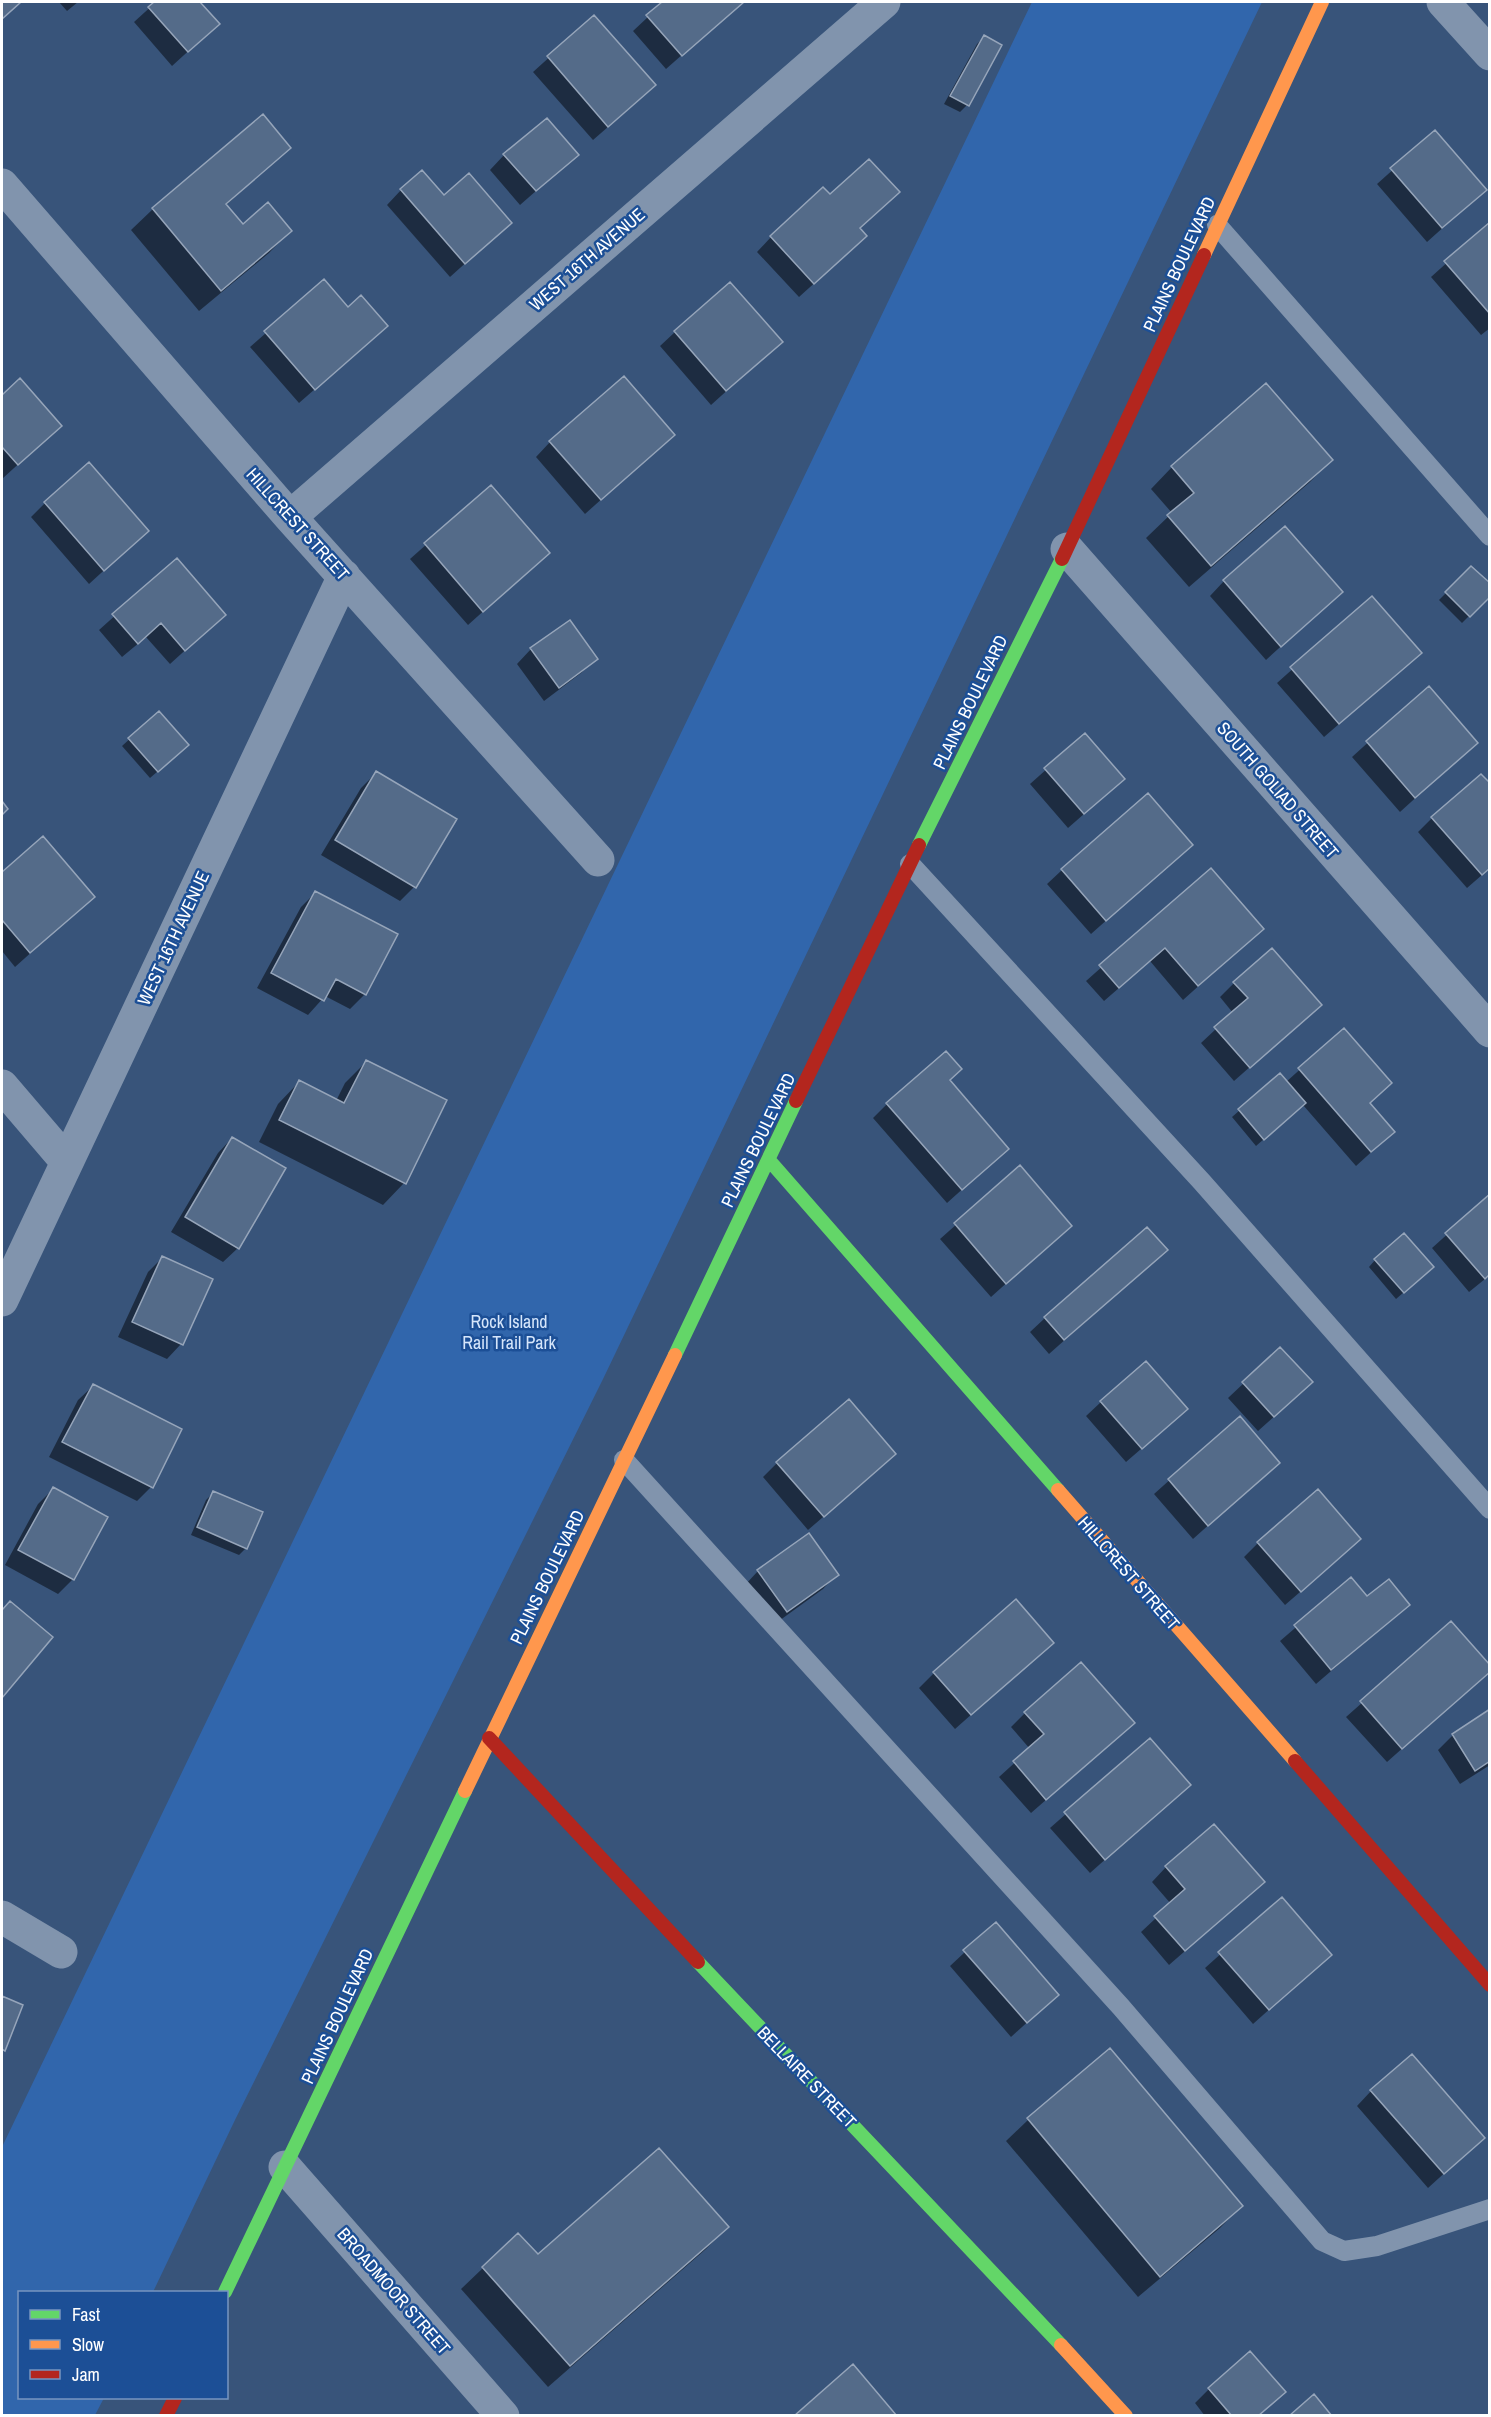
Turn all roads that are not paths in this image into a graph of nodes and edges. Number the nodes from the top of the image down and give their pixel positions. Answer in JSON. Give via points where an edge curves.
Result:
{"nodes":[{"id":1,"x":884,"y":2,"type":"edge"},
{"id":2,"x":1322,"y":2,"type":"edge"},
{"id":3,"x":1443,"y":2,"type":"edge"},
{"id":4,"x":1490,"y":54,"type":"edge"},
{"id":5,"x":2,"y":185,"type":"edge"},
{"id":6,"x":1217,"y":225,"type":"junction"},
{"id":7,"x":290,"y":517,"type":"junction"},
{"id":8,"x":1490,"y":536,"type":"edge"},
{"id":9,"x":1067,"y":549,"type":"junction"},
{"id":10,"x":344,"y":576,"type":"junction"},
{"id":11,"x":598,"y":860,"type":"dead end"},
{"id":12,"x":910,"y":864,"type":"junction"},
{"id":13,"x":1490,"y":1031,"type":"edge"},
{"id":14,"x":2,"y":1086,"type":"edge"},
{"id":15,"x":769,"y":1161,"type":"junction"},
{"id":16,"x":67,"y":1162,"type":"junction"},
{"id":17,"x":2,"y":1300,"type":"edge"},
{"id":18,"x":624,"y":1460,"type":"junction"},
{"id":19,"x":1490,"y":1509,"type":"edge"},
{"id":20,"x":489,"y":1738,"type":"junction"},
{"id":21,"x":2,"y":1917,"type":"edge"},
{"id":22,"x":61,"y":1952,"type":"dead end"},
{"id":23,"x":1490,"y":1985,"type":"edge"},
{"id":24,"x":285,"y":2167,"type":"junction"},
{"id":25,"x":1490,"y":2209,"type":"edge"},
{"id":26,"x":225,"y":2291,"type":"edge"},
{"id":27,"x":174,"y":2399,"type":"edge"},
{"id":28,"x":166,"y":2415,"type":"edge"},
{"id":29,"x":503,"y":2415,"type":"edge"},
{"id":30,"x":1126,"y":2415,"type":"edge"}],
"edges":[{"from":1,"to":7,"type":"street","name":"WEST 16TH AVENUE"},
{"from":2,"to":6,"type":"main road","name":"PLAINS BOULEVARD"},
{"from":3,"to":4,"type":"street"},
{"from":5,"to":7,"type":"street","name":"HILLCREST STREET"},
{"from":6,"to":8,"type":"lane"},
{"from":6,"to":9,"type":"main road","name":"PLAINS BOULEVARD"},
{"from":7,"to":10,"type":"street","name":"HILLCREST STREET"},
{"from":9,"to":12,"type":"main road","name":"PLAINS BOULEVARD"},
{"from":9,"to":13,"type":"street","name":"SOUTH GOLIAD STREET"},
{"from":10,"to":11,"type":"street","name":"HILLCREST STREET"},
{"from":10,"to":16,"type":"street","name":"WEST 16TH AVENUE"},
{"from":12,"to":15,"type":"main road","name":"PLAINS BOULEVARD"},
{"from":12,"to":19,"type":"lane","via":[[1202,1182]]},
{"from":14,"to":16,"type":"street"},
{"from":15,"to":18,"type":"main road","name":"PLAINS BOULEVARD"},
{"from":15,"to":23,"type":"main road","name":"HILLCREST STREET"},
{"from":16,"to":17,"type":"street","name":"WEST 16TH AVENUE"},
{"from":18,"to":20,"type":"main road","name":"PLAINS BOULEVARD"},
{"from":18,"to":25,"type":"lane","via":[[1121,2007],[1322,2241],[1344,2251],[1377,2246]]},
{"from":20,"to":24,"type":"main road","name":"PLAINS BOULEVARD"},
{"from":20,"to":30,"type":"main road","name":"BELLAIRE STREET"},
{"from":21,"to":22,"type":"street"},
{"from":24,"to":26,"type":"main road","name":"PLAINS BOULEVARD"},
{"from":24,"to":29,"type":"street","name":"BROADMOOR STREET"},
{"from":27,"to":28,"type":"main road"}]}
